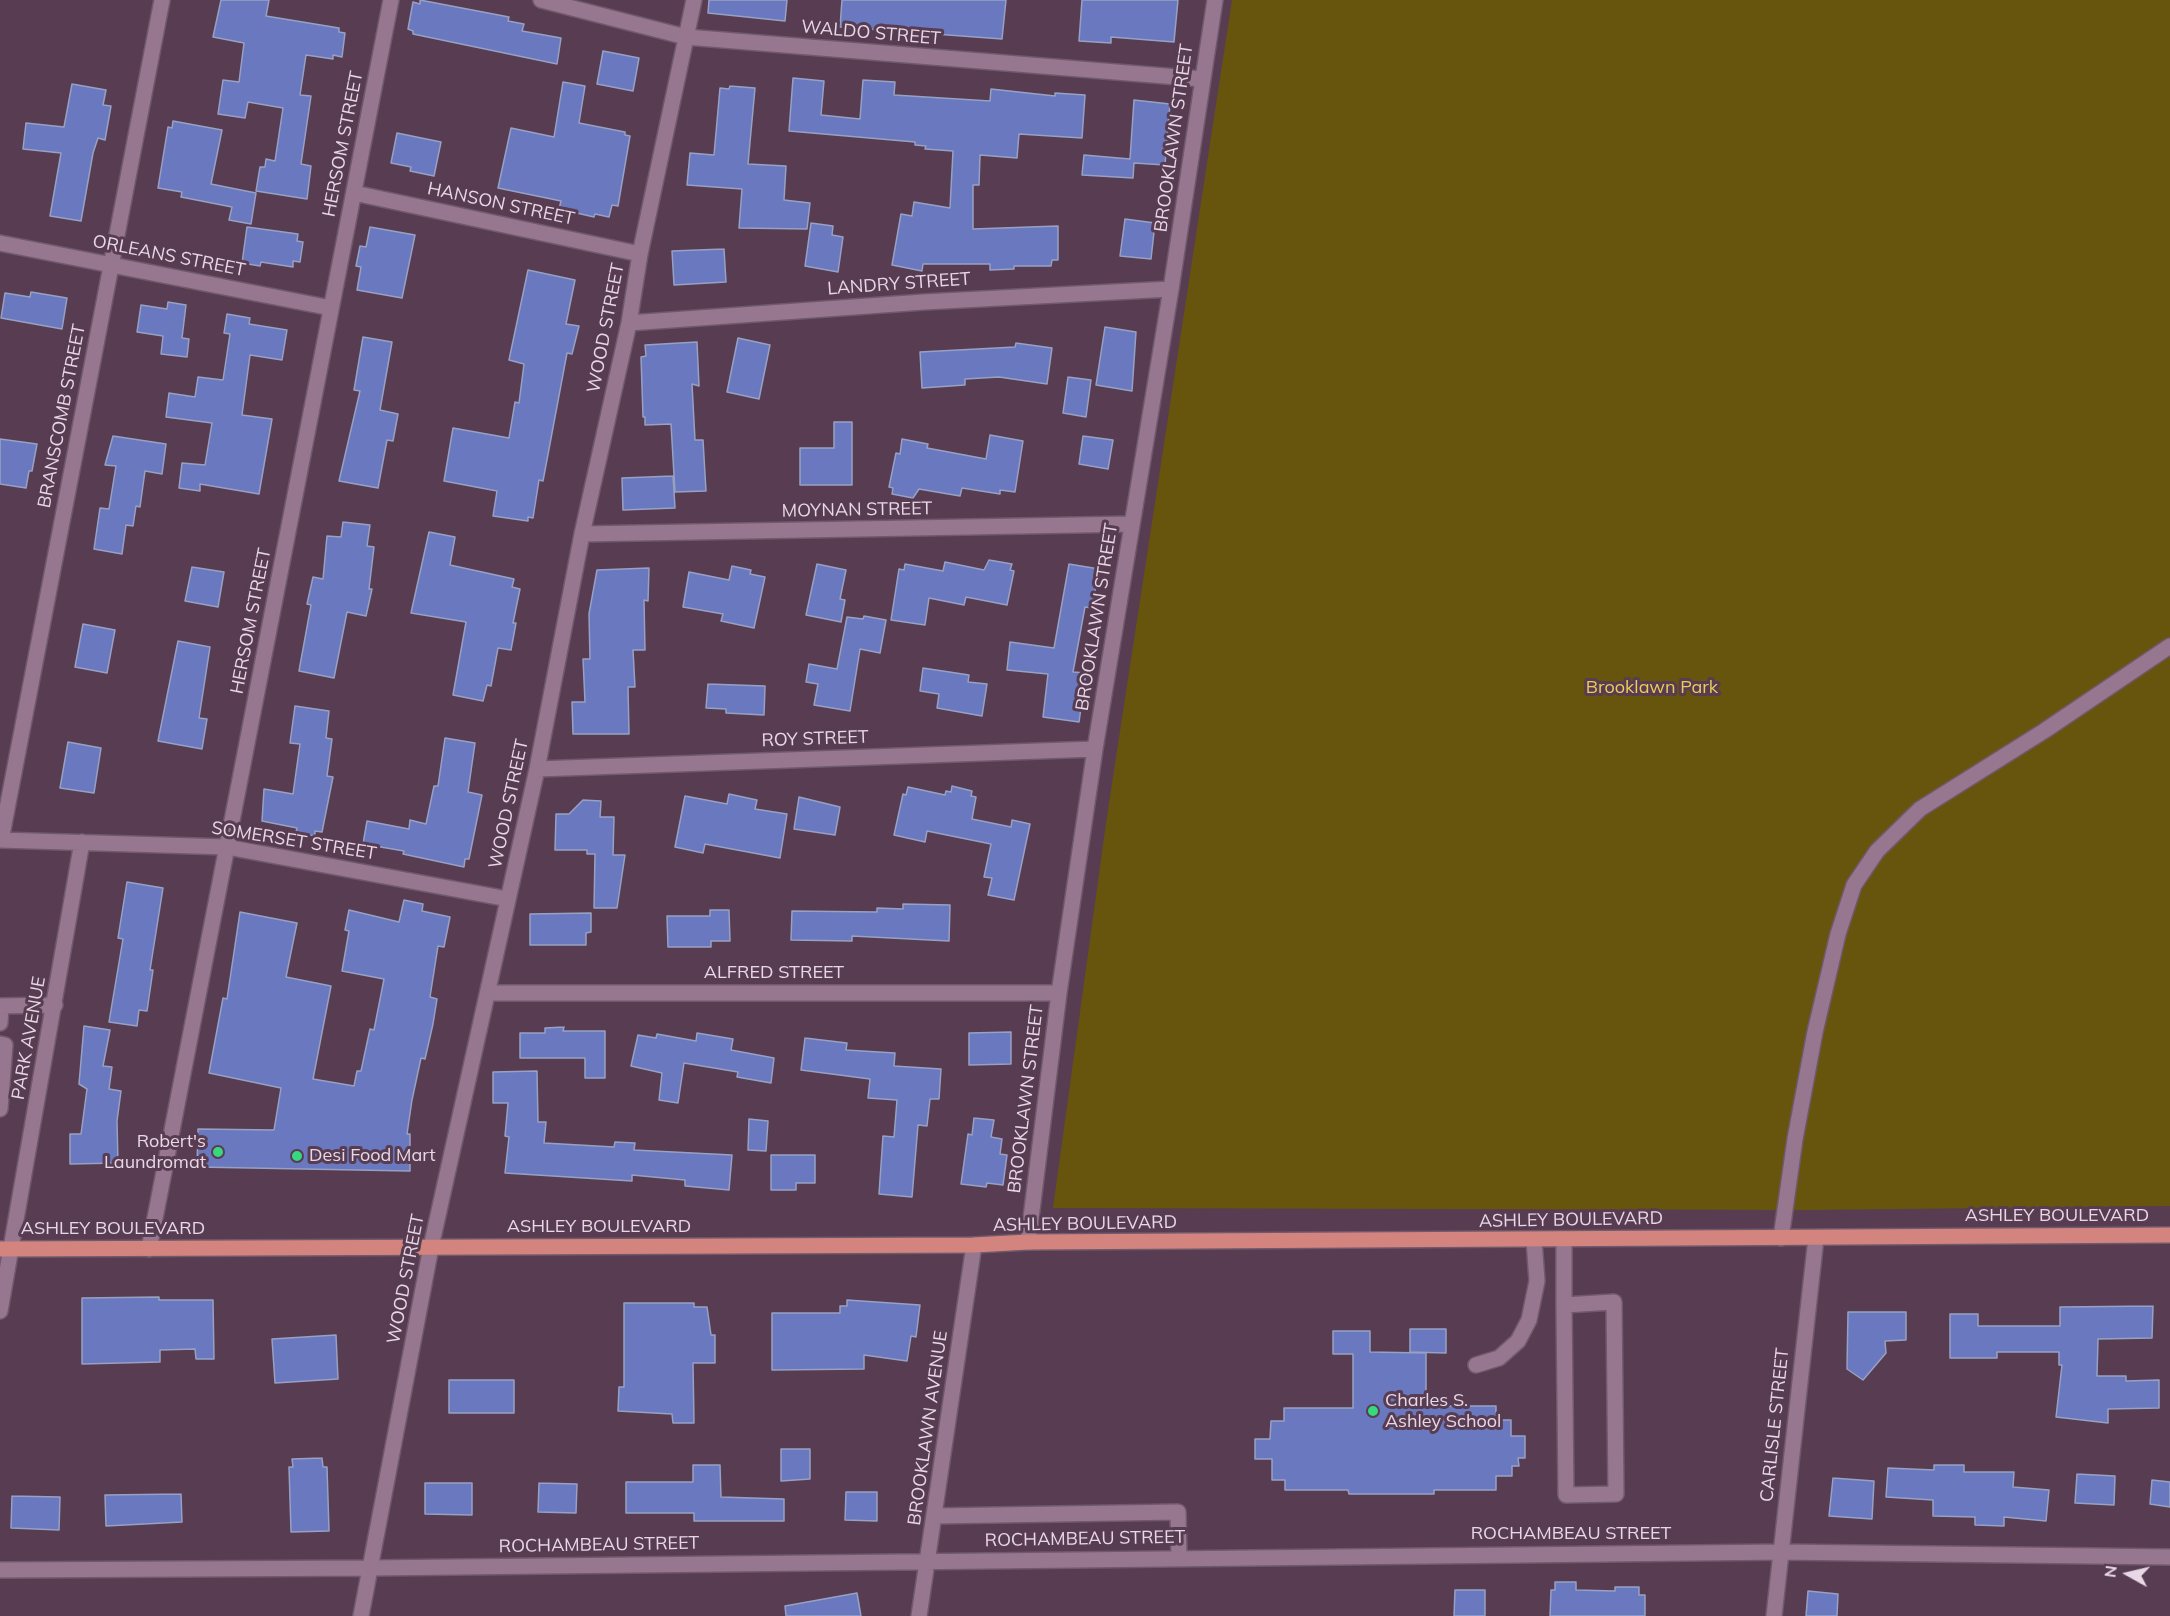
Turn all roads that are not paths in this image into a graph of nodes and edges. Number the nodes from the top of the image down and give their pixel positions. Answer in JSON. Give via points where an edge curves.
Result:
{"nodes":[{"id":1,"x":162,"y":0,"type":"edge"},
{"id":2,"x":391,"y":0,"type":"edge"},
{"id":3,"x":541,"y":0,"type":"edge"},
{"id":4,"x":694,"y":0,"type":"edge"},
{"id":5,"x":1215,"y":0,"type":"edge"},
{"id":6,"x":686,"y":37,"type":"junction"},
{"id":7,"x":1202,"y":79,"type":"junction"},
{"id":8,"x":354,"y":193,"type":"junction"},
{"id":9,"x":0,"y":243,"type":"edge"},
{"id":10,"x":640,"y":254,"type":"junction"},
{"id":11,"x":111,"y":265,"type":"junction"},
{"id":12,"x":1171,"y":289,"type":"junction"},
{"id":13,"x":331,"y":308,"type":"junction"},
{"id":14,"x":629,"y":322,"type":"junction"},
{"id":15,"x":1132,"y":524,"type":"junction"},
{"id":16,"x":582,"y":534,"type":"junction"},
{"id":17,"x":2170,"y":646,"type":"edge"},
{"id":18,"x":1095,"y":749,"type":"junction"},
{"id":19,"x":537,"y":769,"type":"junction"},
{"id":20,"x":1,"y":840,"type":"edge"},
{"id":21,"x":82,"y":842,"type":"junction"},
{"id":22,"x":227,"y":847,"type":"junction"},
{"id":23,"x":508,"y":899,"type":"junction"},
{"id":24,"x":489,"y":993,"type":"junction"},
{"id":25,"x":1059,"y":993,"type":"junction"},
{"id":26,"x":55,"y":1005,"type":"junction"},
{"id":27,"x":1,"y":1006,"type":"edge"},
{"id":28,"x":0,"y":1023,"type":"edge"},
{"id":29,"x":0,"y":1044,"type":"edge"},
{"id":30,"x":0,"y":1109,"type":"edge"},
{"id":31,"x":2170,"y":1235,"type":"edge"},
{"id":32,"x":1781,"y":1238,"type":"junction"},
{"id":33,"x":1816,"y":1238,"type":"junction"},
{"id":34,"x":1534,"y":1240,"type":"junction"},
{"id":35,"x":1564,"y":1240,"type":"junction"},
{"id":36,"x":1028,"y":1242,"type":"junction"},
{"id":37,"x":974,"y":1245,"type":"junction"},
{"id":38,"x":431,"y":1247,"type":"junction"},
{"id":39,"x":6,"y":1249,"type":"edge"},
{"id":40,"x":149,"y":1249,"type":"junction"},
{"id":41,"x":1564,"y":1305,"type":"junction"},
{"id":42,"x":0,"y":1311,"type":"edge"},
{"id":43,"x":1476,"y":1365,"type":"dead end"},
{"id":44,"x":935,"y":1516,"type":"junction"},
{"id":45,"x":1781,"y":1552,"type":"junction"},
{"id":46,"x":1179,"y":1557,"type":"junction"},
{"id":47,"x":2170,"y":1557,"type":"edge"},
{"id":48,"x":928,"y":1560,"type":"junction"},
{"id":49,"x":370,"y":1568,"type":"junction"},
{"id":50,"x":0,"y":1570,"type":"edge"},
{"id":51,"x":362,"y":1616,"type":"edge"},
{"id":52,"x":919,"y":1616,"type":"edge"},
{"id":53,"x":1774,"y":1616,"type":"edge"}],
"edges":[{"from":1,"to":11,"type":"street","name":"BRANSCOMB STREET"},
{"from":2,"to":8,"type":"street","name":"HERSOM STREET"},
{"from":3,"to":6,"type":"street","name":"WALDO STREET"},
{"from":4,"to":6,"type":"street","name":"WOOD STREET"},
{"from":5,"to":7,"type":"street","name":"BROOKLAWN STREET"},
{"from":6,"to":7,"type":"street","name":"WALDO STREET"},
{"from":6,"to":10,"type":"street","name":"WOOD STREET"},
{"from":7,"to":12,"type":"street","name":"BROOKLAWN STREET"},
{"from":8,"to":10,"type":"street","name":"HANSON STREET"},
{"from":8,"to":13,"type":"street","name":"HERSOM STREET"},
{"from":9,"to":11,"type":"street","name":"ORLEANS STREET"},
{"from":10,"to":14,"type":"street","name":"WOOD STREET"},
{"from":11,"to":13,"type":"street","name":"ORLEANS STREET"},
{"from":11,"to":20,"type":"street","name":"BRANSCOMB STREET"},
{"from":12,"to":14,"type":"street","name":"LANDRY STREET"},
{"from":12,"to":15,"type":"street","name":"BROOKLAWN STREET"},
{"from":13,"to":22,"type":"street","name":"HERSOM STREET"},
{"from":14,"to":16,"type":"street","name":"WOOD STREET"},
{"from":15,"to":16,"type":"street","name":"MOYNAN STREET"},
{"from":15,"to":18,"type":"street","name":"BROOKLAWN STREET"},
{"from":16,"to":19,"type":"street","name":"WOOD STREET"},
{"from":17,"to":32,"type":"street","via":[[1920,809],[1877,851],[1854,885],[1815,1032]]},
{"from":18,"to":19,"type":"street","name":"ROY STREET"},
{"from":18,"to":25,"type":"street","name":"BROOKLAWN STREET"},
{"from":19,"to":23,"type":"street","name":"WOOD STREET"},
{"from":20,"to":21,"type":"street","name":"SOMERSET STREET"},
{"from":21,"to":22,"type":"street","name":"SOMERSET STREET"},
{"from":21,"to":26,"type":"street","name":"PARK AVENUE"},
{"from":22,"to":23,"type":"street","name":"SOMERSET STREET"},
{"from":22,"to":40,"type":"street","name":"HERSOM STREET"},
{"from":23,"to":24,"type":"street","name":"WOOD STREET"},
{"from":24,"to":25,"type":"street","name":"ALFRED STREET"},
{"from":24,"to":38,"type":"street","name":"WOOD STREET"},
{"from":25,"to":36,"type":"street","name":"BROOKLAWN STREET"},
{"from":26,"to":27,"type":"street"},
{"from":26,"to":39,"type":"street","name":"PARK AVENUE"},
{"from":27,"to":28,"type":"street"},
{"from":29,"to":30,"type":"street","via":[[5,1045]]},
{"from":31,"to":33,"type":"main road","name":"ASHLEY BOULEVARD"},
{"from":32,"to":33,"type":"main road","name":"ASHLEY BOULEVARD"},
{"from":32,"to":35,"type":"main road","name":"ASHLEY BOULEVARD"},
{"from":33,"to":45,"type":"street","name":"CARLISLE STREET"},
{"from":34,"to":35,"type":"main road","name":"ASHLEY BOULEVARD"},
{"from":34,"to":36,"type":"main road","name":"ASHLEY BOULEVARD"},
{"from":34,"to":43,"type":"street","via":[[1537,1281],[1529,1320],[1518,1341],[1498,1358]]},
{"from":35,"to":41,"type":"street"},
{"from":36,"to":37,"type":"main road","name":"ASHLEY BOULEVARD"},
{"from":37,"to":38,"type":"main road","name":"ASHLEY BOULEVARD"},
{"from":37,"to":44,"type":"street","name":"BROOKLAWN AVENUE"},
{"from":38,"to":40,"type":"main road","name":"ASHLEY BOULEVARD"},
{"from":38,"to":49,"type":"street","name":"WOOD STREET"},
{"from":39,"to":40,"type":"main road","name":"ASHLEY BOULEVARD"},
{"from":39,"to":42,"type":"street","name":"PARK AVENUE"},
{"from":41,"to":41,"type":"street","via":[[1566,1495],[1617,1494],[1614,1302]]},
{"from":44,"to":46,"type":"street","via":[[1178,1512]]},
{"from":44,"to":48,"type":"street","name":"BROOKLAWN AVENUE"},
{"from":45,"to":46,"type":"street","name":"ROCHAMBEAU STREET"},
{"from":45,"to":47,"type":"street","name":"ROCHAMBEAU STREET"},
{"from":45,"to":53,"type":"street","name":"CARLISLE STREET"},
{"from":46,"to":48,"type":"street","name":"ROCHAMBEAU STREET"},
{"from":48,"to":49,"type":"street","name":"ROCHAMBEAU STREET"},
{"from":48,"to":52,"type":"street","name":"BROOKLAWN AVENUE"},
{"from":49,"to":50,"type":"street","name":"ROCHAMBEAU STREET"},
{"from":49,"to":51,"type":"street","name":"WOOD STREET"}]}
